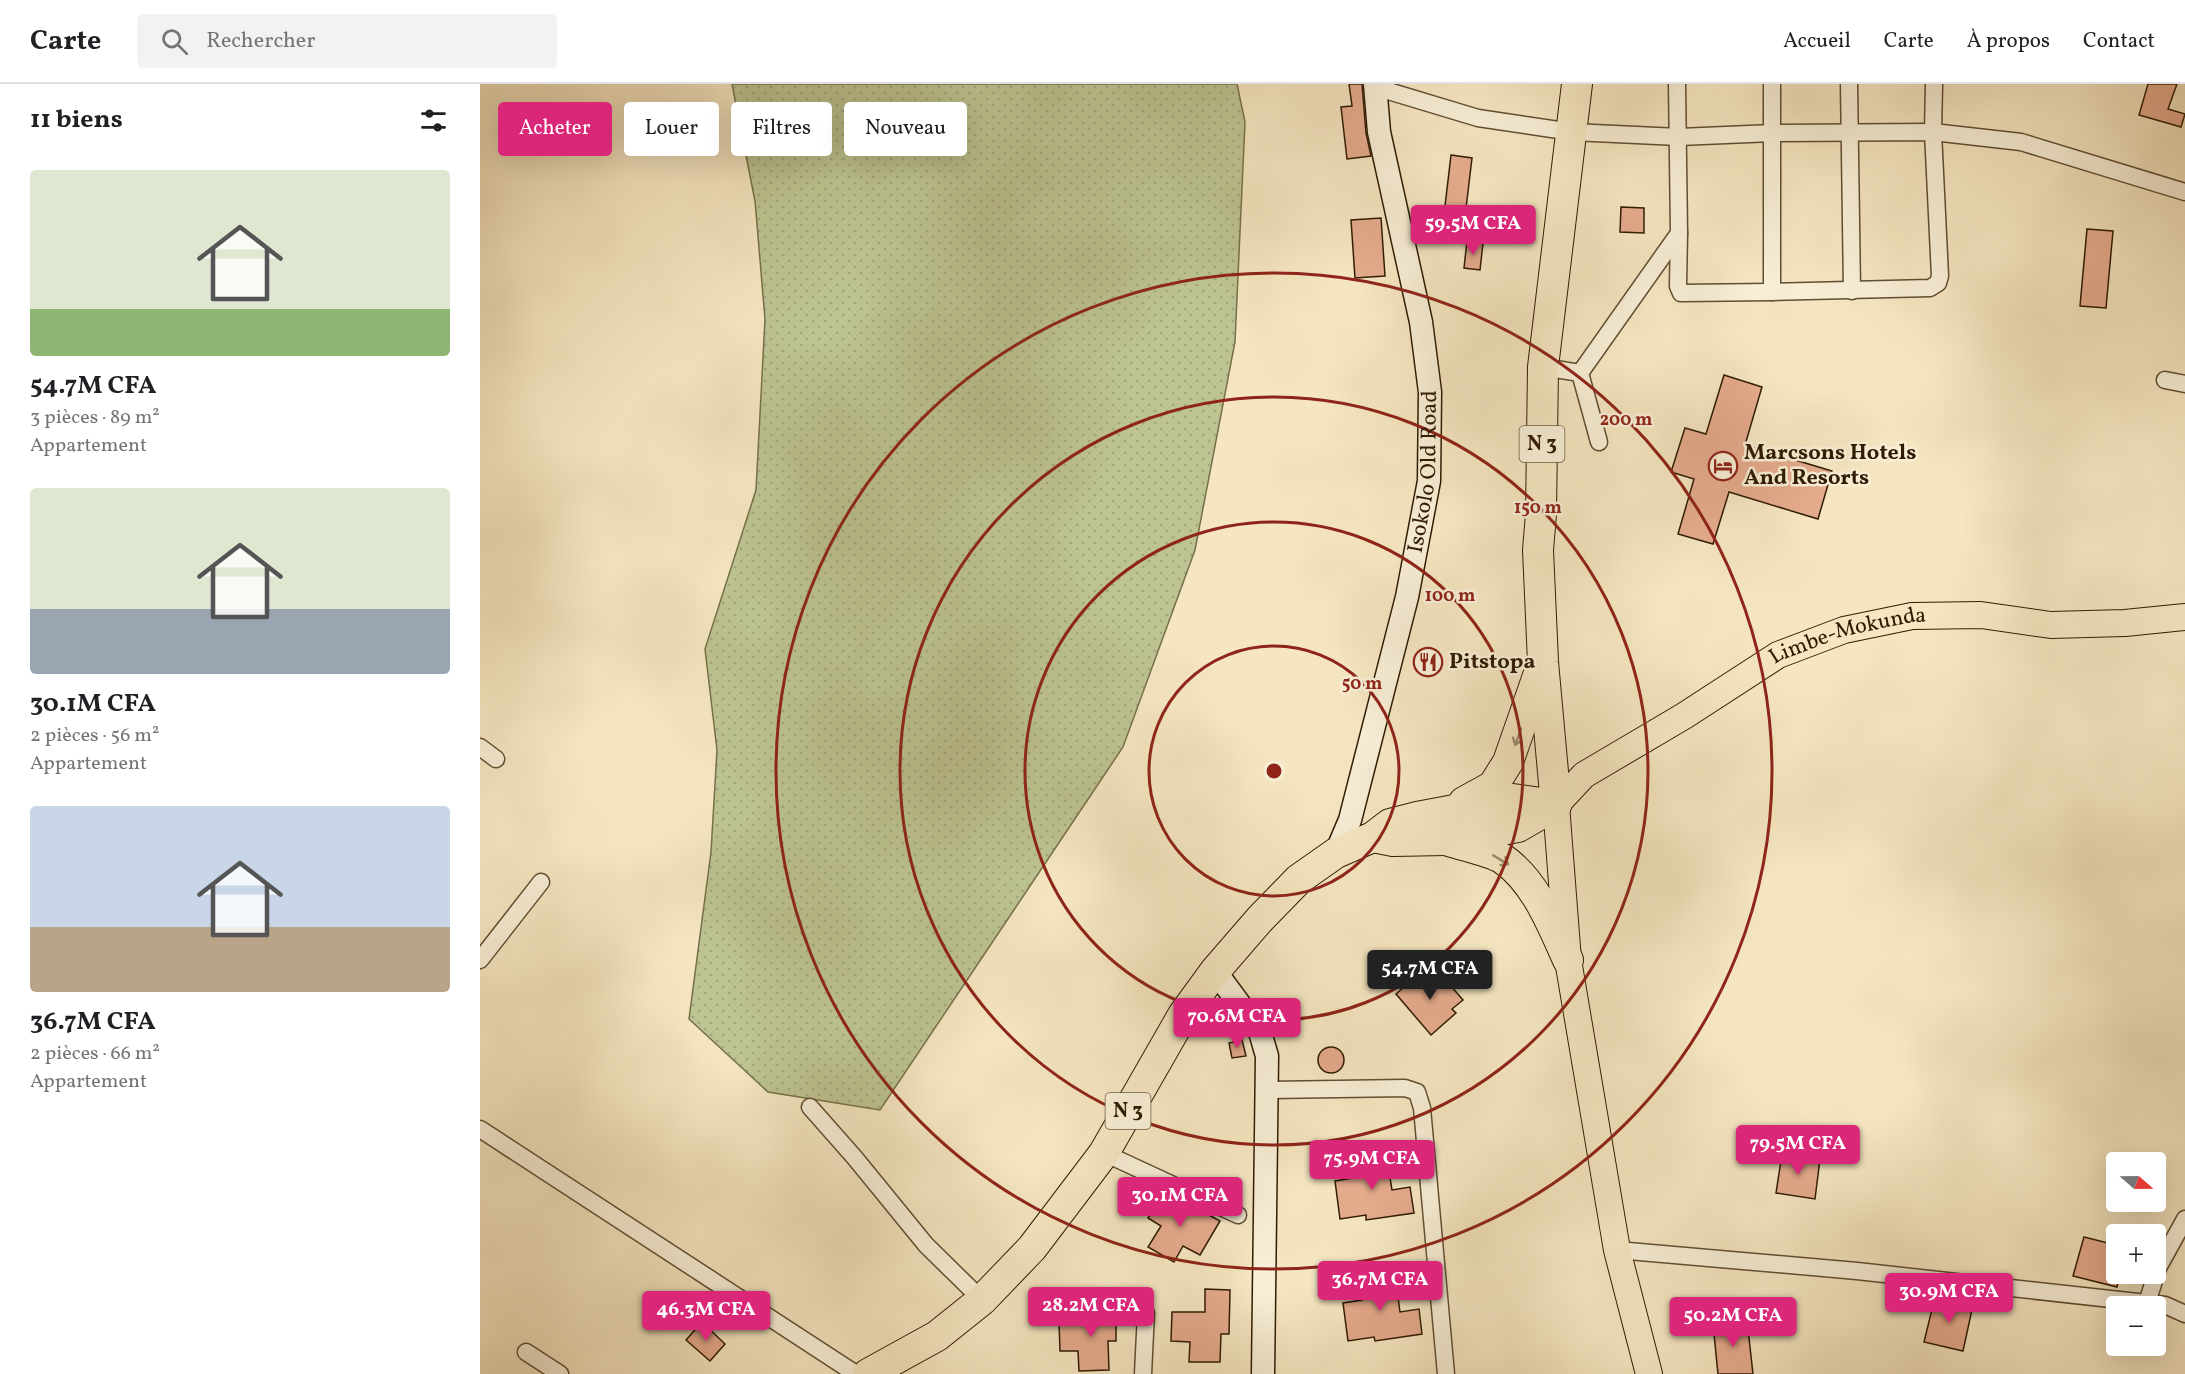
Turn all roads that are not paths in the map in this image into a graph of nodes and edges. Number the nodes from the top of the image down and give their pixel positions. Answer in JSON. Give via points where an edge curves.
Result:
{"nodes":[{"id":1,"x":1577,"y":84,"type":"edge"},
{"id":2,"x":1677,"y":84,"type":"edge"},
{"id":3,"x":1772,"y":84,"type":"edge"},
{"id":4,"x":1849,"y":84,"type":"edge"},
{"id":5,"x":1934,"y":84,"type":"edge"},
{"id":6,"x":1375,"y":86,"type":"edge"},
{"id":7,"x":1850,"y":131,"type":"junction"},
{"id":8,"x":1572,"y":132,"type":"junction"},
{"id":9,"x":1773,"y":132,"type":"junction"},
{"id":10,"x":1934,"y":132,"type":"junction"},
{"id":11,"x":1679,"y":137,"type":"junction"},
{"id":12,"x":2185,"y":192,"type":"edge"},
{"id":13,"x":1679,"y":233,"type":"junction"},
{"id":14,"x":1852,"y":291,"type":"junction"},
{"id":15,"x":1772,"y":292,"type":"junction"},
{"id":16,"x":1543,"y":367,"type":"junction"},
{"id":17,"x":1580,"y":373,"type":"junction"},
{"id":18,"x":2165,"y":380,"type":"dead end"},
{"id":19,"x":2185,"y":384,"type":"edge"},
{"id":20,"x":1599,"y":442,"type":"dead end"},
{"id":21,"x":2185,"y":617,"type":"edge"},
{"id":22,"x":1543,"y":662,"type":"junction"},
{"id":23,"x":480,"y":747,"type":"edge"},
{"id":24,"x":496,"y":759,"type":"dead end"},
{"id":25,"x":1556,"y":805,"type":"junction"},
{"id":26,"x":1445,"y":826,"type":"junction"},
{"id":27,"x":1336,"y":853,"type":"junction"},
{"id":28,"x":541,"y":882,"type":"dead end"},
{"id":29,"x":480,"y":960,"type":"edge"},
{"id":30,"x":1568,"y":960,"type":"junction"},
{"id":31,"x":1215,"y":971,"type":"junction"},
{"id":32,"x":1267,"y":1090,"type":"junction"},
{"id":33,"x":810,"y":1107,"type":"dead end"},
{"id":34,"x":480,"y":1129,"type":"edge"},
{"id":35,"x":1104,"y":1153,"type":"junction"},
{"id":36,"x":1238,"y":1215,"type":"dead end"},
{"id":37,"x":2185,"y":1219,"type":"edge"},
{"id":38,"x":1617,"y":1250,"type":"junction"},
{"id":39,"x":2149,"y":1296,"type":"edge"},
{"id":40,"x":2106,"y":1298,"type":"edge"},
{"id":41,"x":982,"y":1300,"type":"junction"},
{"id":42,"x":2166,"y":1305,"type":"edge"},
{"id":43,"x":1146,"y":1313,"type":"dead end"},
{"id":44,"x":2185,"y":1314,"type":"edge"},
{"id":45,"x":526,"y":1352,"type":"dead end"},
{"id":46,"x":560,"y":1374,"type":"edge"},
{"id":47,"x":856,"y":1374,"type":"edge"},
{"id":48,"x":868,"y":1374,"type":"edge"},
{"id":49,"x":1143,"y":1374,"type":"edge"},
{"id":50,"x":1263,"y":1374,"type":"edge"},
{"id":51,"x":1446,"y":1374,"type":"edge"},
{"id":52,"x":1649,"y":1374,"type":"edge"}],
"edges":[{"from":1,"to":8,"type":"highway","number":"N 3"},
{"from":2,"to":11,"type":"street"},
{"from":3,"to":9,"type":"street"},
{"from":4,"to":7,"type":"street"},
{"from":5,"to":10,"type":"street"},
{"from":6,"to":8,"type":"street","via":[[1478,118]]},
{"from":6,"to":27,"type":"street","name":"Isokolo Old Road","via":[[1379,132],[1423,334],[1430,392],[1429,480],[1407,597],[1350,820]]},
{"from":7,"to":9,"type":"street"},
{"from":7,"to":10,"type":"street"},
{"from":7,"to":14,"type":"street"},
{"from":8,"to":11,"type":"street"},
{"from":8,"to":16,"type":"highway","number":"N 3"},
{"from":9,"to":11,"type":"street"},
{"from":9,"to":15,"type":"street"},
{"from":10,"to":12,"type":"street","via":[[2021,142]]},
{"from":10,"to":14,"type":"street","via":[[1938,283],[1930,288]]},
{"from":11,"to":13,"type":"street"},
{"from":13,"to":15,"type":"street","via":[[1681,293]]},
{"from":13,"to":17,"type":"street"},
{"from":14,"to":15,"type":"street"},
{"from":16,"to":17,"type":"street"},
{"from":16,"to":22,"type":"highway","number":"N 3","via":[[1538,550]]},
{"from":17,"to":20,"type":"street"},
{"from":18,"to":19,"type":"street"},
{"from":21,"to":25,"type":"main road","name":"Limbe-Mokunda","via":[[2051,625],[1981,615],[1912,616],[1844,630],[1778,655],[1684,717],[1584,775]]},
{"from":22,"to":25,"type":"highway","number":"N 3"},
{"from":22,"to":26,"type":"highway","one_way":true,"via":[[1508,762],[1493,786]]},
{"from":23,"to":24,"type":"street"},
{"from":25,"to":26,"type":"highway","number":"N 3","via":[[1513,799]]},
{"from":25,"to":30,"type":"main road"},
{"from":26,"to":27,"type":"highway","number":"N 3","via":[[1390,824],[1373,837]]},
{"from":26,"to":30,"type":"highway","one_way":true,"via":[[1501,858],[1524,878],[1547,914]]},
{"from":27,"to":31,"type":"highway","number":"N 3","via":[[1299,879]]},
{"from":28,"to":29,"type":"street"},
{"from":30,"to":38,"type":"main road"},
{"from":31,"to":32,"type":"street","via":[[1260,1032],[1267,1056]]},
{"from":31,"to":35,"type":"highway","number":"N 3","via":[[1183,1015]]},
{"from":32,"to":50,"type":"street"},
{"from":32,"to":51,"type":"street","via":[[1405,1088],[1417,1092],[1422,1108]]},
{"from":33,"to":41,"type":"street","via":[[926,1245]]},
{"from":34,"to":47,"type":"street"},
{"from":35,"to":36,"type":"street"},
{"from":35,"to":41,"type":"highway","number":"N 3","via":[[1032,1248]]},
{"from":37,"to":39,"type":"street","via":[[2158,1268]]},
{"from":38,"to":40,"type":"street"},
{"from":38,"to":52,"type":"main road"},
{"from":41,"to":48,"type":"highway","number":"N 3","via":[[937,1336]]},
{"from":42,"to":44,"type":"street"},
{"from":43,"to":49,"type":"street"},
{"from":45,"to":46,"type":"street"}]}
